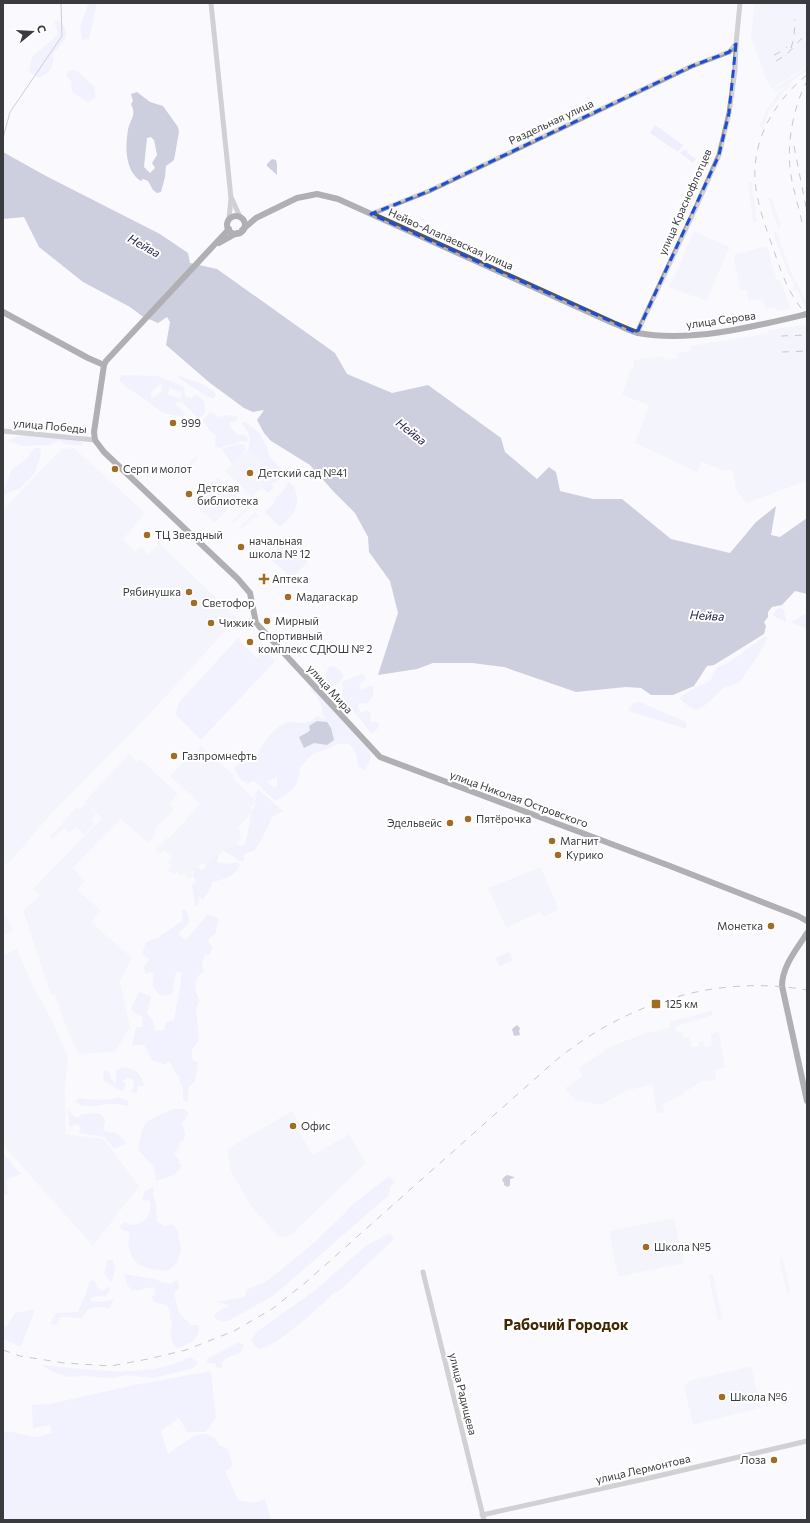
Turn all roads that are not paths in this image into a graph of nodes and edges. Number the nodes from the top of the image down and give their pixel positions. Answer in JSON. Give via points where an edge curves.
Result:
{"nodes":[{"id":1,"x":211,"y":3,"type":"edge"},
{"id":2,"x":740,"y":3,"type":"edge"},
{"id":3,"x":736,"y":44,"type":"junction"},
{"id":4,"x":231,"y":198,"type":"junction"},
{"id":5,"x":371,"y":214,"type":"junction"},
{"id":6,"x":241,"y":218,"type":"junction"},
{"id":7,"x":256,"y":218,"type":"junction"},
{"id":8,"x":229,"y":219,"type":"junction"},
{"id":9,"x":229,"y":229,"type":"junction"},
{"id":10,"x":240,"y":232,"type":"junction"},
{"id":11,"x":216,"y":244,"type":"junction"},
{"id":12,"x":3,"y":312,"type":"edge"},
{"id":13,"x":807,"y":314,"type":"edge"},
{"id":14,"x":637,"y":332,"type":"junction"},
{"id":15,"x":104,"y":365,"type":"junction"},
{"id":16,"x":3,"y":431,"type":"edge"},
{"id":17,"x":95,"y":440,"type":"junction"},
{"id":18,"x":380,"y":757,"type":"joint"},
{"id":19,"x":807,"y":921,"type":"edge"},
{"id":20,"x":807,"y":933,"type":"edge"},
{"id":21,"x":807,"y":1101,"type":"edge"},
{"id":22,"x":423,"y":1272,"type":"dead end"},
{"id":23,"x":807,"y":1441,"type":"edge"},
{"id":24,"x":483,"y":1517,"type":"edge"}],
"edges":[{"from":1,"to":4,"type":"street"},
{"from":2,"to":3,"type":"street","name":"улица Краснофлотцев"},
{"from":3,"to":5,"type":"street","name":"Раздельная улица","via":[[730,52],[692,66],[429,191]]},
{"from":3,"to":14,"type":"street","name":"улица Краснофлотцев","via":[[729,113],[718,154]]},
{"from":4,"to":6,"type":"street"},
{"from":4,"to":8,"type":"street"},
{"from":5,"to":7,"type":"main road","name":"Нейво-Алапаевская улица","via":[[338,198],[317,194],[298,198]]},
{"from":5,"to":14,"type":"main road","name":"Нейво-Алапаевская улица"},
{"from":6,"to":7,"type":"main road"},
{"from":6,"to":8,"type":"main road","via":[[235,216]]},
{"from":6,"to":10,"type":"main road","via":[[245,225]]},
{"from":7,"to":10,"type":"main road"},
{"from":8,"to":9,"type":"main road"},
{"from":9,"to":10,"type":"main road","via":[[232,232]]},
{"from":9,"to":11,"type":"main road"},
{"from":10,"to":11,"type":"main road"},
{"from":11,"to":15,"type":"main road"},
{"from":12,"to":15,"type":"main road"},
{"from":13,"to":14,"type":"main road","name":"улица Серова","via":[[696,335],[651,335]]},
{"from":15,"to":17,"type":"main road"},
{"from":16,"to":17,"type":"street","name":"улица Победы"},
{"from":17,"to":18,"type":"main road","name":"улица Мира","via":[[104,452],[238,579],[250,593],[256,623]]},
{"from":18,"to":19,"type":"main road","name":"улица Николая Островского","via":[[670,866]]},
{"from":20,"to":21,"type":"main road","via":[[786,967],[782,982]]},
{"from":22,"to":24,"type":"street","name":"улица Радищева"},
{"from":23,"to":24,"type":"street","name":"улица Лермонтова"}]}
